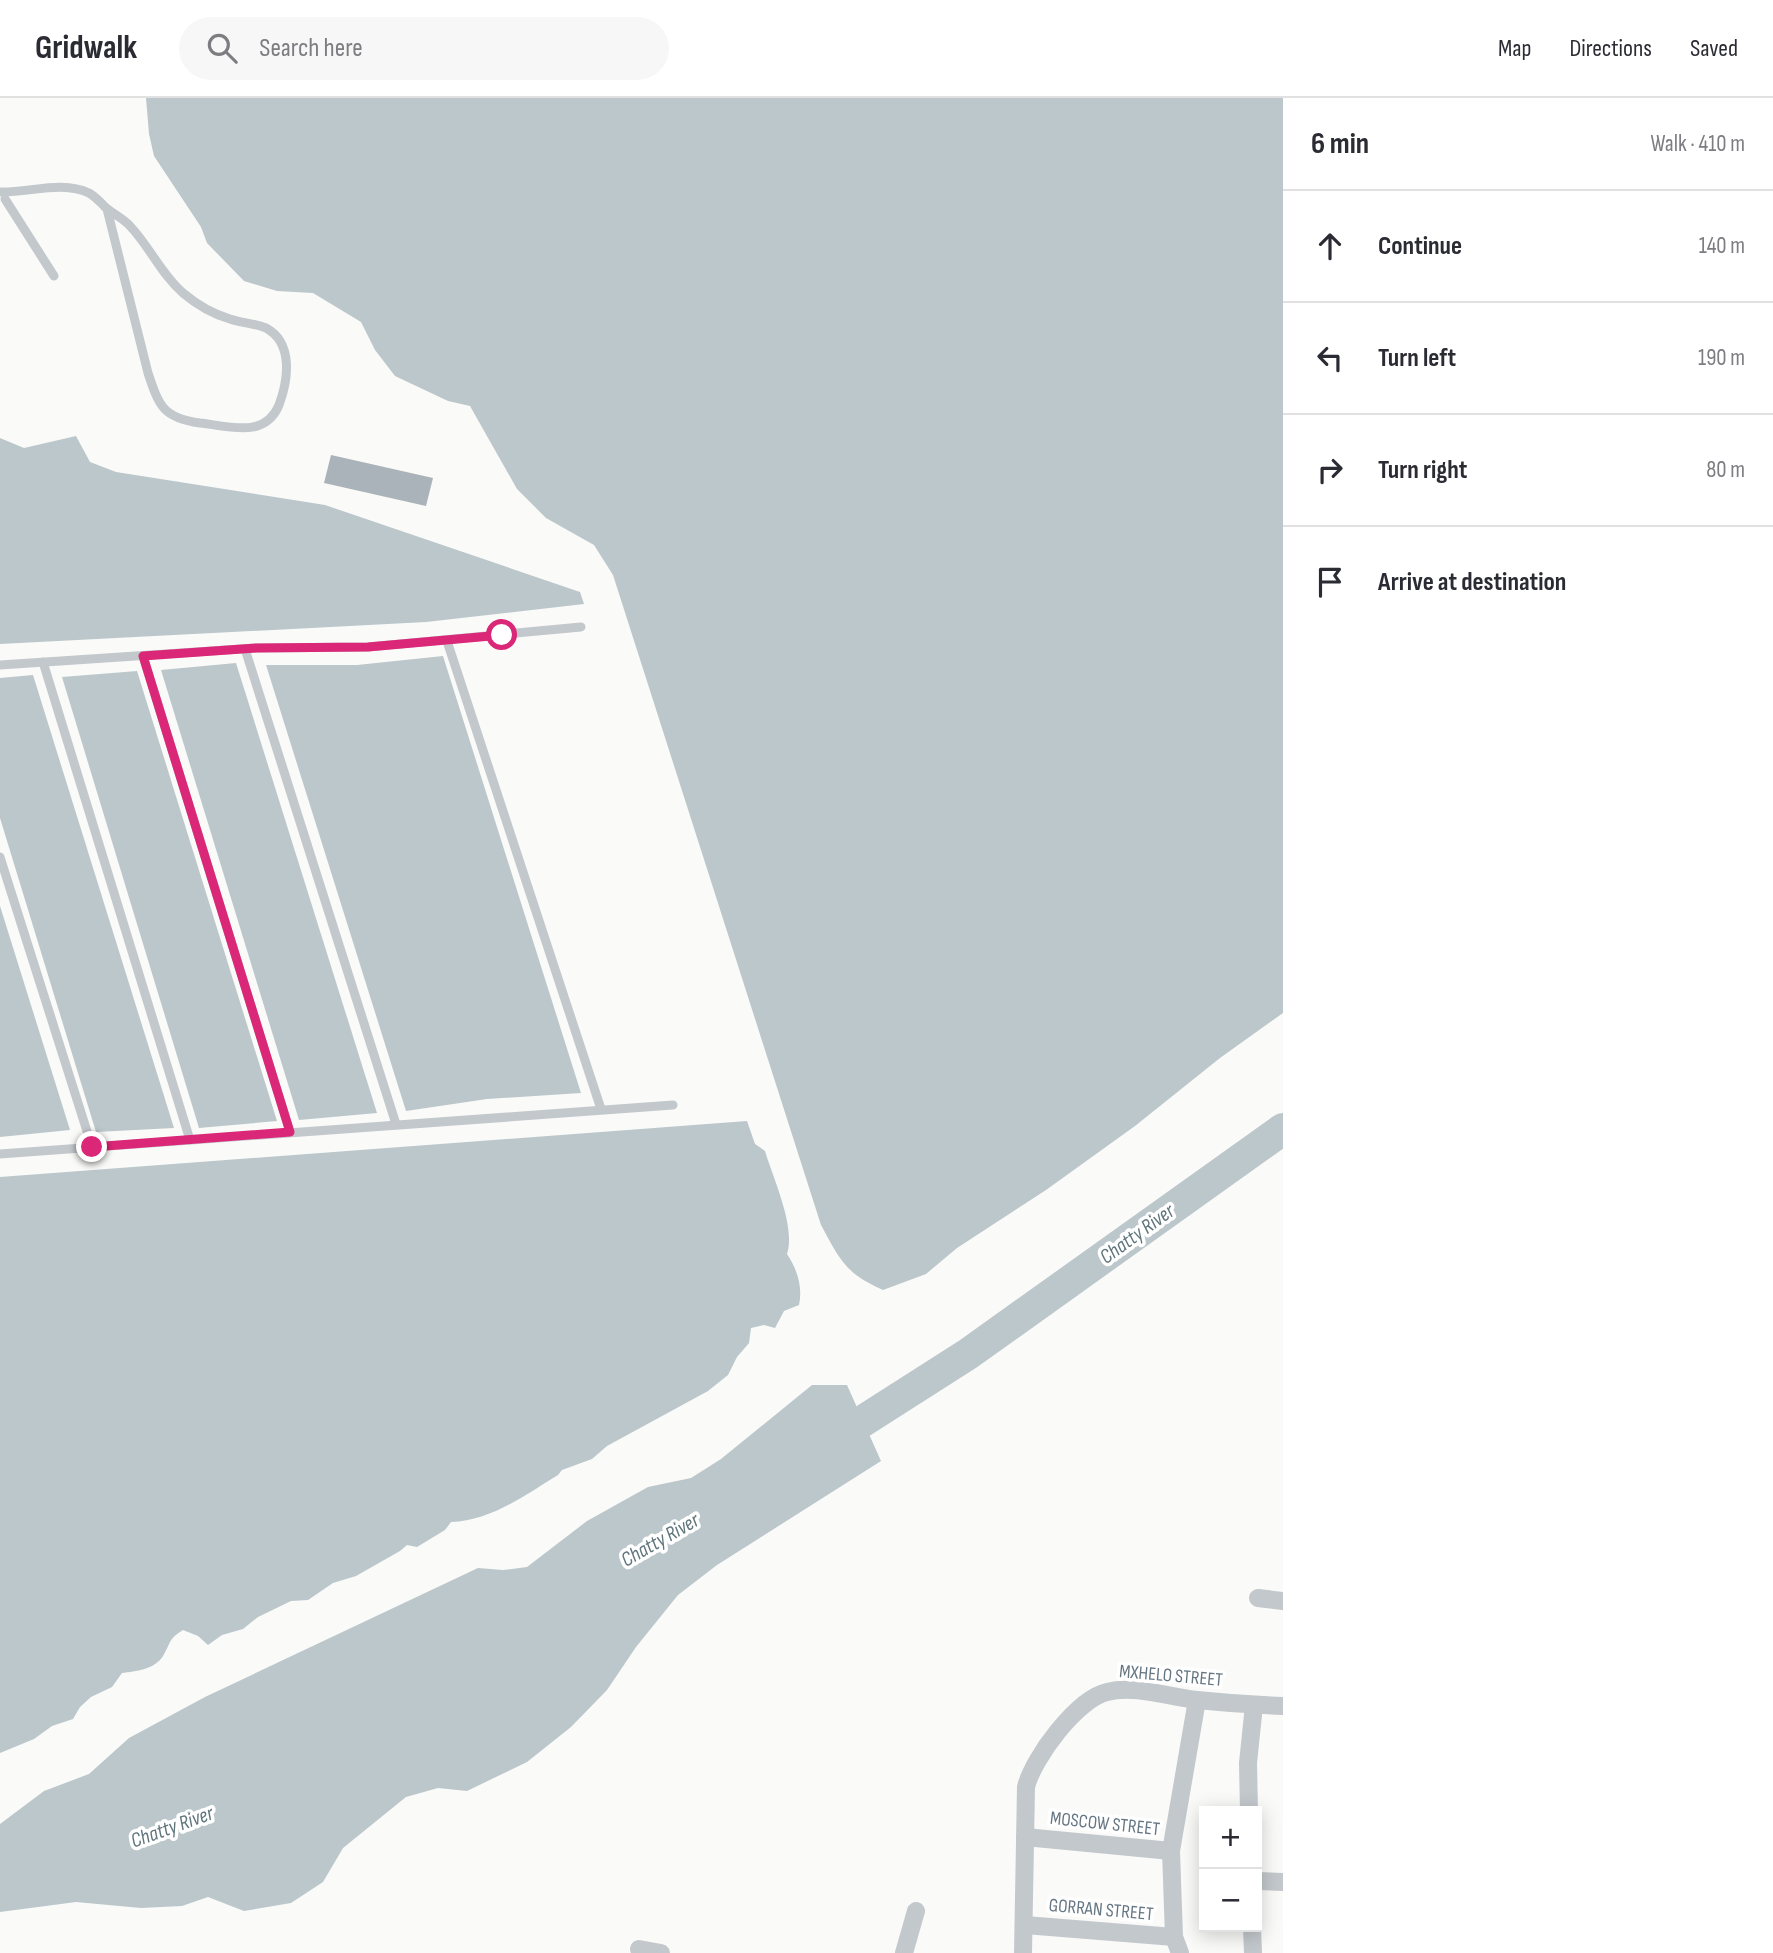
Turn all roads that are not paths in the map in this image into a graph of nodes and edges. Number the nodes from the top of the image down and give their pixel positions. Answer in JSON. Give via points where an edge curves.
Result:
{"nodes":[{"id":1,"x":2,"y":198,"type":"edge"},
{"id":2,"x":107,"y":209,"type":"junction"},
{"id":3,"x":54,"y":276,"type":"dead end"},
{"id":4,"x":581,"y":628,"type":"dead end"},
{"id":5,"x":447,"y":640,"type":"junction"},
{"id":6,"x":245,"y":649,"type":"junction"},
{"id":7,"x":143,"y":656,"type":"junction"},
{"id":8,"x":43,"y":663,"type":"junction"},
{"id":9,"x":0,"y":666,"type":"edge"},
{"id":10,"x":0,"y":856,"type":"edge"},
{"id":11,"x":673,"y":1105,"type":"dead end"},
{"id":12,"x":601,"y":1109,"type":"junction"},
{"id":13,"x":396,"y":1124,"type":"junction"},
{"id":14,"x":290,"y":1132,"type":"junction"},
{"id":15,"x":190,"y":1140,"type":"junction"},
{"id":16,"x":92,"y":1147,"type":"junction"},
{"id":17,"x":0,"y":1154,"type":"edge"},
{"id":18,"x":1258,"y":1598,"type":"dead end"},
{"id":19,"x":1283,"y":1601,"type":"edge"},
{"id":20,"x":1197,"y":1700,"type":"junction"},
{"id":21,"x":1254,"y":1705,"type":"junction"},
{"id":22,"x":1283,"y":1706,"type":"edge"},
{"id":23,"x":1249,"y":1806,"type":"edge"},
{"id":24,"x":1025,"y":1837,"type":"junction"},
{"id":25,"x":1171,"y":1851,"type":"junction"},
{"id":26,"x":1262,"y":1881,"type":"edge"},
{"id":27,"x":1283,"y":1882,"type":"edge"},
{"id":28,"x":916,"y":1911,"type":"dead end"},
{"id":29,"x":1025,"y":1925,"type":"junction"},
{"id":30,"x":1252,"y":1932,"type":"edge"},
{"id":31,"x":1177,"y":1945,"type":"edge"},
{"id":32,"x":639,"y":1949,"type":"dead end"},
{"id":33,"x":661,"y":1953,"type":"edge"},
{"id":34,"x":904,"y":1953,"type":"edge"},
{"id":35,"x":1023,"y":1953,"type":"edge"},
{"id":36,"x":1253,"y":1953,"type":"edge"}],
"edges":[{"from":1,"to":2,"type":"lane","via":[[17,192],[76,188]]},
{"from":1,"to":3,"type":"lane"},
{"from":2,"to":2,"type":"lane","via":[[131,226],[160,269],[188,296],[228,319],[266,329],[275,336],[288,372],[271,420],[255,429],[183,421],[167,414],[156,400]]},
{"from":4,"to":5,"type":"lane"},
{"from":5,"to":6,"type":"lane"},
{"from":5,"to":12,"type":"lane"},
{"from":6,"to":7,"type":"lane"},
{"from":6,"to":13,"type":"lane"},
{"from":7,"to":8,"type":"lane"},
{"from":7,"to":14,"type":"lane"},
{"from":8,"to":9,"type":"lane"},
{"from":8,"to":15,"type":"lane"},
{"from":10,"to":16,"type":"lane"},
{"from":11,"to":12,"type":"lane"},
{"from":12,"to":13,"type":"lane"},
{"from":13,"to":14,"type":"lane"},
{"from":14,"to":15,"type":"lane"},
{"from":15,"to":16,"type":"lane"},
{"from":16,"to":17,"type":"lane"},
{"from":18,"to":19,"type":"street"},
{"from":20,"to":21,"type":"street","name":"MXHELO STREET"},
{"from":20,"to":24,"type":"street","name":"MXHELO STREET","via":[[1123,1690],[1098,1694],[1048,1742],[1033,1766],[1026,1787]]},
{"from":20,"to":25,"type":"street"},
{"from":21,"to":22,"type":"street","name":"MXHELO STREET"},
{"from":21,"to":23,"type":"street"},
{"from":24,"to":25,"type":"street","name":"MOSCOW STREET"},
{"from":24,"to":29,"type":"street","name":"MOSCOW STREET"},
{"from":25,"to":31,"type":"street"},
{"from":26,"to":27,"type":"street"},
{"from":28,"to":34,"type":"street"},
{"from":29,"to":31,"type":"street","name":"GORRAN STREET"},
{"from":29,"to":35,"type":"street","name":"MOSCOW STREET"},
{"from":30,"to":36,"type":"street"},
{"from":32,"to":33,"type":"street"}]}
